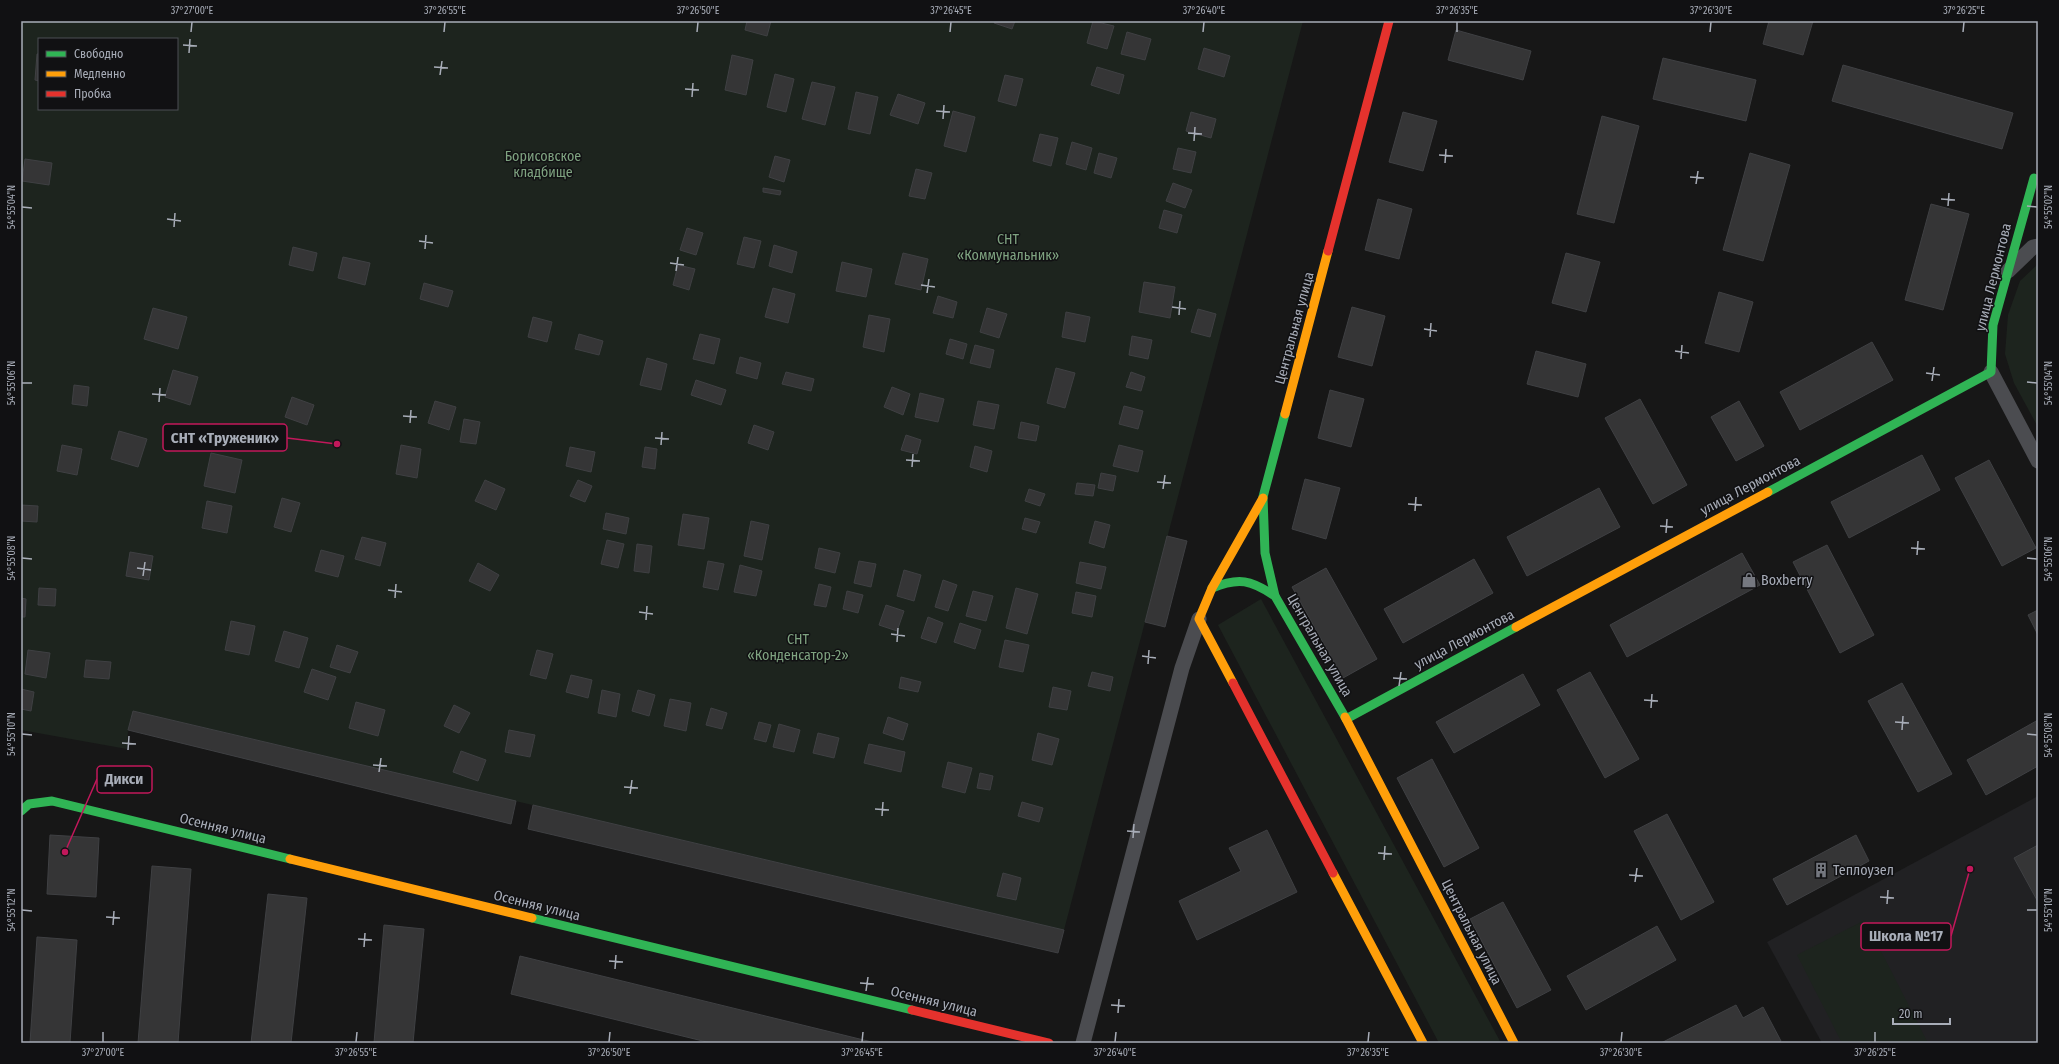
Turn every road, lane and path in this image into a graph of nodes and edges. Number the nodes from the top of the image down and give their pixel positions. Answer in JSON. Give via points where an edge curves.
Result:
{"nodes":[{"id":1,"x":1389,"y":21,"type":"edge"},
{"id":2,"x":2034,"y":178,"type":"dead end"},
{"id":3,"x":2038,"y":246,"type":"edge"},
{"id":4,"x":2007,"y":272,"type":"junction"},
{"id":5,"x":1991,"y":372,"type":"junction"},
{"id":6,"x":2038,"y":461,"type":"edge"},
{"id":7,"x":1263,"y":497,"type":"junction"},
{"id":8,"x":1212,"y":588,"type":"junction"},
{"id":9,"x":1275,"y":596,"type":"junction"},
{"id":10,"x":1199,"y":619,"type":"junction"},
{"id":11,"x":1346,"y":718,"type":"junction"},
{"id":12,"x":21,"y":811,"type":"edge"},
{"id":13,"x":1049,"y":1043,"type":"edge"},
{"id":14,"x":1083,"y":1043,"type":"edge"},
{"id":15,"x":1423,"y":1043,"type":"edge"},
{"id":16,"x":1514,"y":1043,"type":"edge"}],
"edges":[{"from":1,"to":7,"type":"street","name":"Центральная улица"},
{"from":2,"to":4,"type":"street","name":"улица Лермонтова"},
{"from":3,"to":4,"type":"street","via":[[2033,247]]},
{"from":4,"to":5,"type":"street","name":"улица Лермонтова","via":[[1993,326]]},
{"from":5,"to":6,"type":"street"},
{"from":5,"to":11,"type":"street","name":"улица Лермонтова"},
{"from":7,"to":8,"type":"street"},
{"from":7,"to":9,"type":"street","name":"Центральная улица","via":[[1265,553]]},
{"from":8,"to":9,"type":"street","via":[[1239,580],[1256,583]]},
{"from":8,"to":10,"type":"street"},
{"from":9,"to":11,"type":"street","name":"Центральная улица"},
{"from":10,"to":14,"type":"street","via":[[1182,668]]},
{"from":10,"to":15,"type":"street"},
{"from":11,"to":16,"type":"street","name":"Центральная улица"},
{"from":12,"to":13,"type":"street","name":"Осенняя улица","via":[[29,804],[52,802]]}]}
